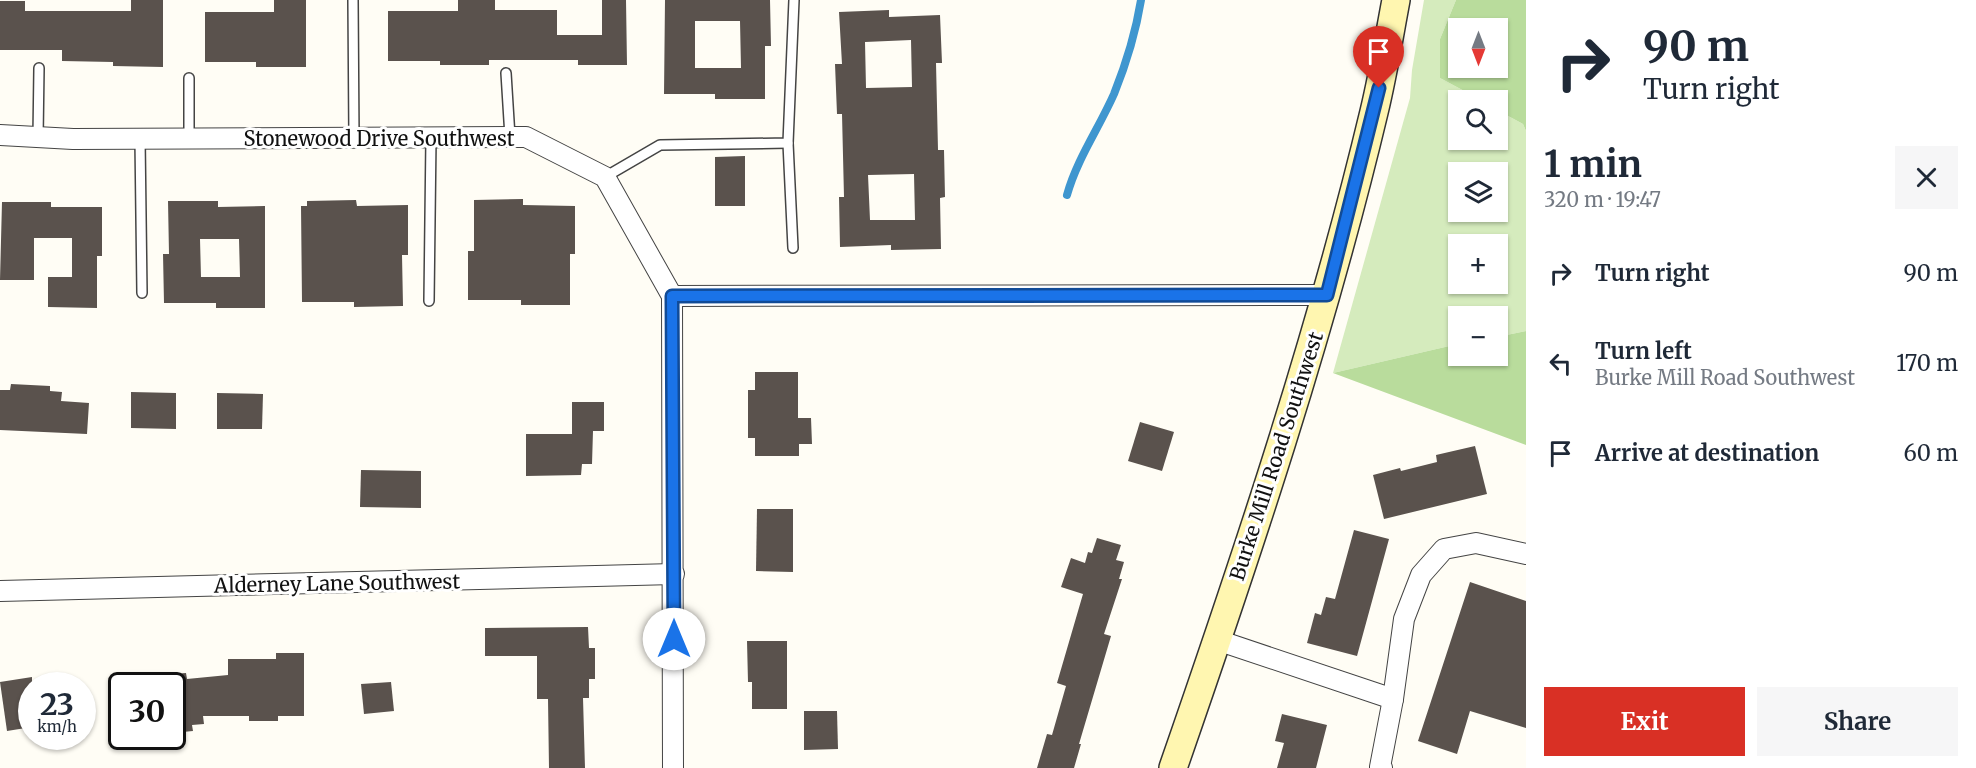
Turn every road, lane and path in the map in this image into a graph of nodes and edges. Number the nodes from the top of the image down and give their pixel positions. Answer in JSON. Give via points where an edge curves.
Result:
{"nodes":[{"id":1,"x":353,"y":0,"type":"edge"},
{"id":2,"x":794,"y":0,"type":"edge"},
{"id":3,"x":1396,"y":0,"type":"edge"},
{"id":4,"x":39,"y":68,"type":"dead end"},
{"id":5,"x":506,"y":73,"type":"dead end"},
{"id":6,"x":189,"y":78,"type":"dead end"},
{"id":7,"x":0,"y":135,"type":"edge"},
{"id":8,"x":38,"y":137,"type":"junction"},
{"id":9,"x":354,"y":138,"type":"junction"},
{"id":10,"x":431,"y":138,"type":"junction"},
{"id":11,"x":510,"y":138,"type":"junction"},
{"id":12,"x":140,"y":139,"type":"junction"},
{"id":13,"x":189,"y":139,"type":"junction"},
{"id":14,"x":788,"y":142,"type":"junction"},
{"id":15,"x":605,"y":177,"type":"junction"},
{"id":16,"x":794,"y":248,"type":"dead end"},
{"id":17,"x":142,"y":293,"type":"dead end"},
{"id":18,"x":1327,"y":295,"type":"junction"},
{"id":19,"x":672,"y":296,"type":"junction"},
{"id":20,"x":429,"y":301,"type":"dead end"},
{"id":21,"x":1526,"y":554,"type":"edge"},
{"id":22,"x":674,"y":574,"type":"junction"},
{"id":23,"x":0,"y":591,"type":"edge"},
{"id":24,"x":1218,"y":640,"type":"junction"},
{"id":25,"x":1393,"y":699,"type":"junction"},
{"id":26,"x":673,"y":768,"type":"edge"},
{"id":27,"x":1173,"y":768,"type":"edge"},
{"id":28,"x":1382,"y":768,"type":"edge"}],
"edges":[{"from":1,"to":9,"type":"lane"},
{"from":2,"to":14,"type":"lane"},
{"from":3,"to":18,"type":"street","name":"Burke Mill Road Southwest","via":[[1375,110]]},
{"from":4,"to":8,"type":"lane"},
{"from":5,"to":11,"type":"lane"},
{"from":6,"to":13,"type":"lane"},
{"from":7,"to":8,"type":"street","name":"Stonewood Drive Southwest"},
{"from":8,"to":12,"type":"street","name":"Stonewood Drive Southwest"},
{"from":9,"to":10,"type":"street","name":"Stonewood Drive Southwest"},
{"from":9,"to":13,"type":"street","name":"Stonewood Drive Southwest"},
{"from":10,"to":11,"type":"street","name":"Stonewood Drive Southwest"},
{"from":10,"to":20,"type":"lane"},
{"from":11,"to":15,"type":"street","name":"Stonewood Drive Southwest","via":[[526,138]]},
{"from":12,"to":13,"type":"street","name":"Stonewood Drive Southwest"},
{"from":12,"to":17,"type":"lane"},
{"from":14,"to":15,"type":"lane","via":[[660,146]]},
{"from":14,"to":16,"type":"lane"},
{"from":15,"to":19,"type":"street"},
{"from":18,"to":19,"type":"street"},
{"from":18,"to":24,"type":"street","name":"Burke Mill Road Southwest"},
{"from":19,"to":22,"type":"street"},
{"from":21,"to":25,"type":"street","via":[[1476,543],[1444,549],[1421,575],[1404,619]]},
{"from":22,"to":23,"type":"street","name":"Alderney Lane Southwest"},
{"from":22,"to":26,"type":"street"},
{"from":24,"to":25,"type":"street"},
{"from":24,"to":27,"type":"street","name":"Burke Mill Road Southwest"},
{"from":25,"to":28,"type":"street"}]}
